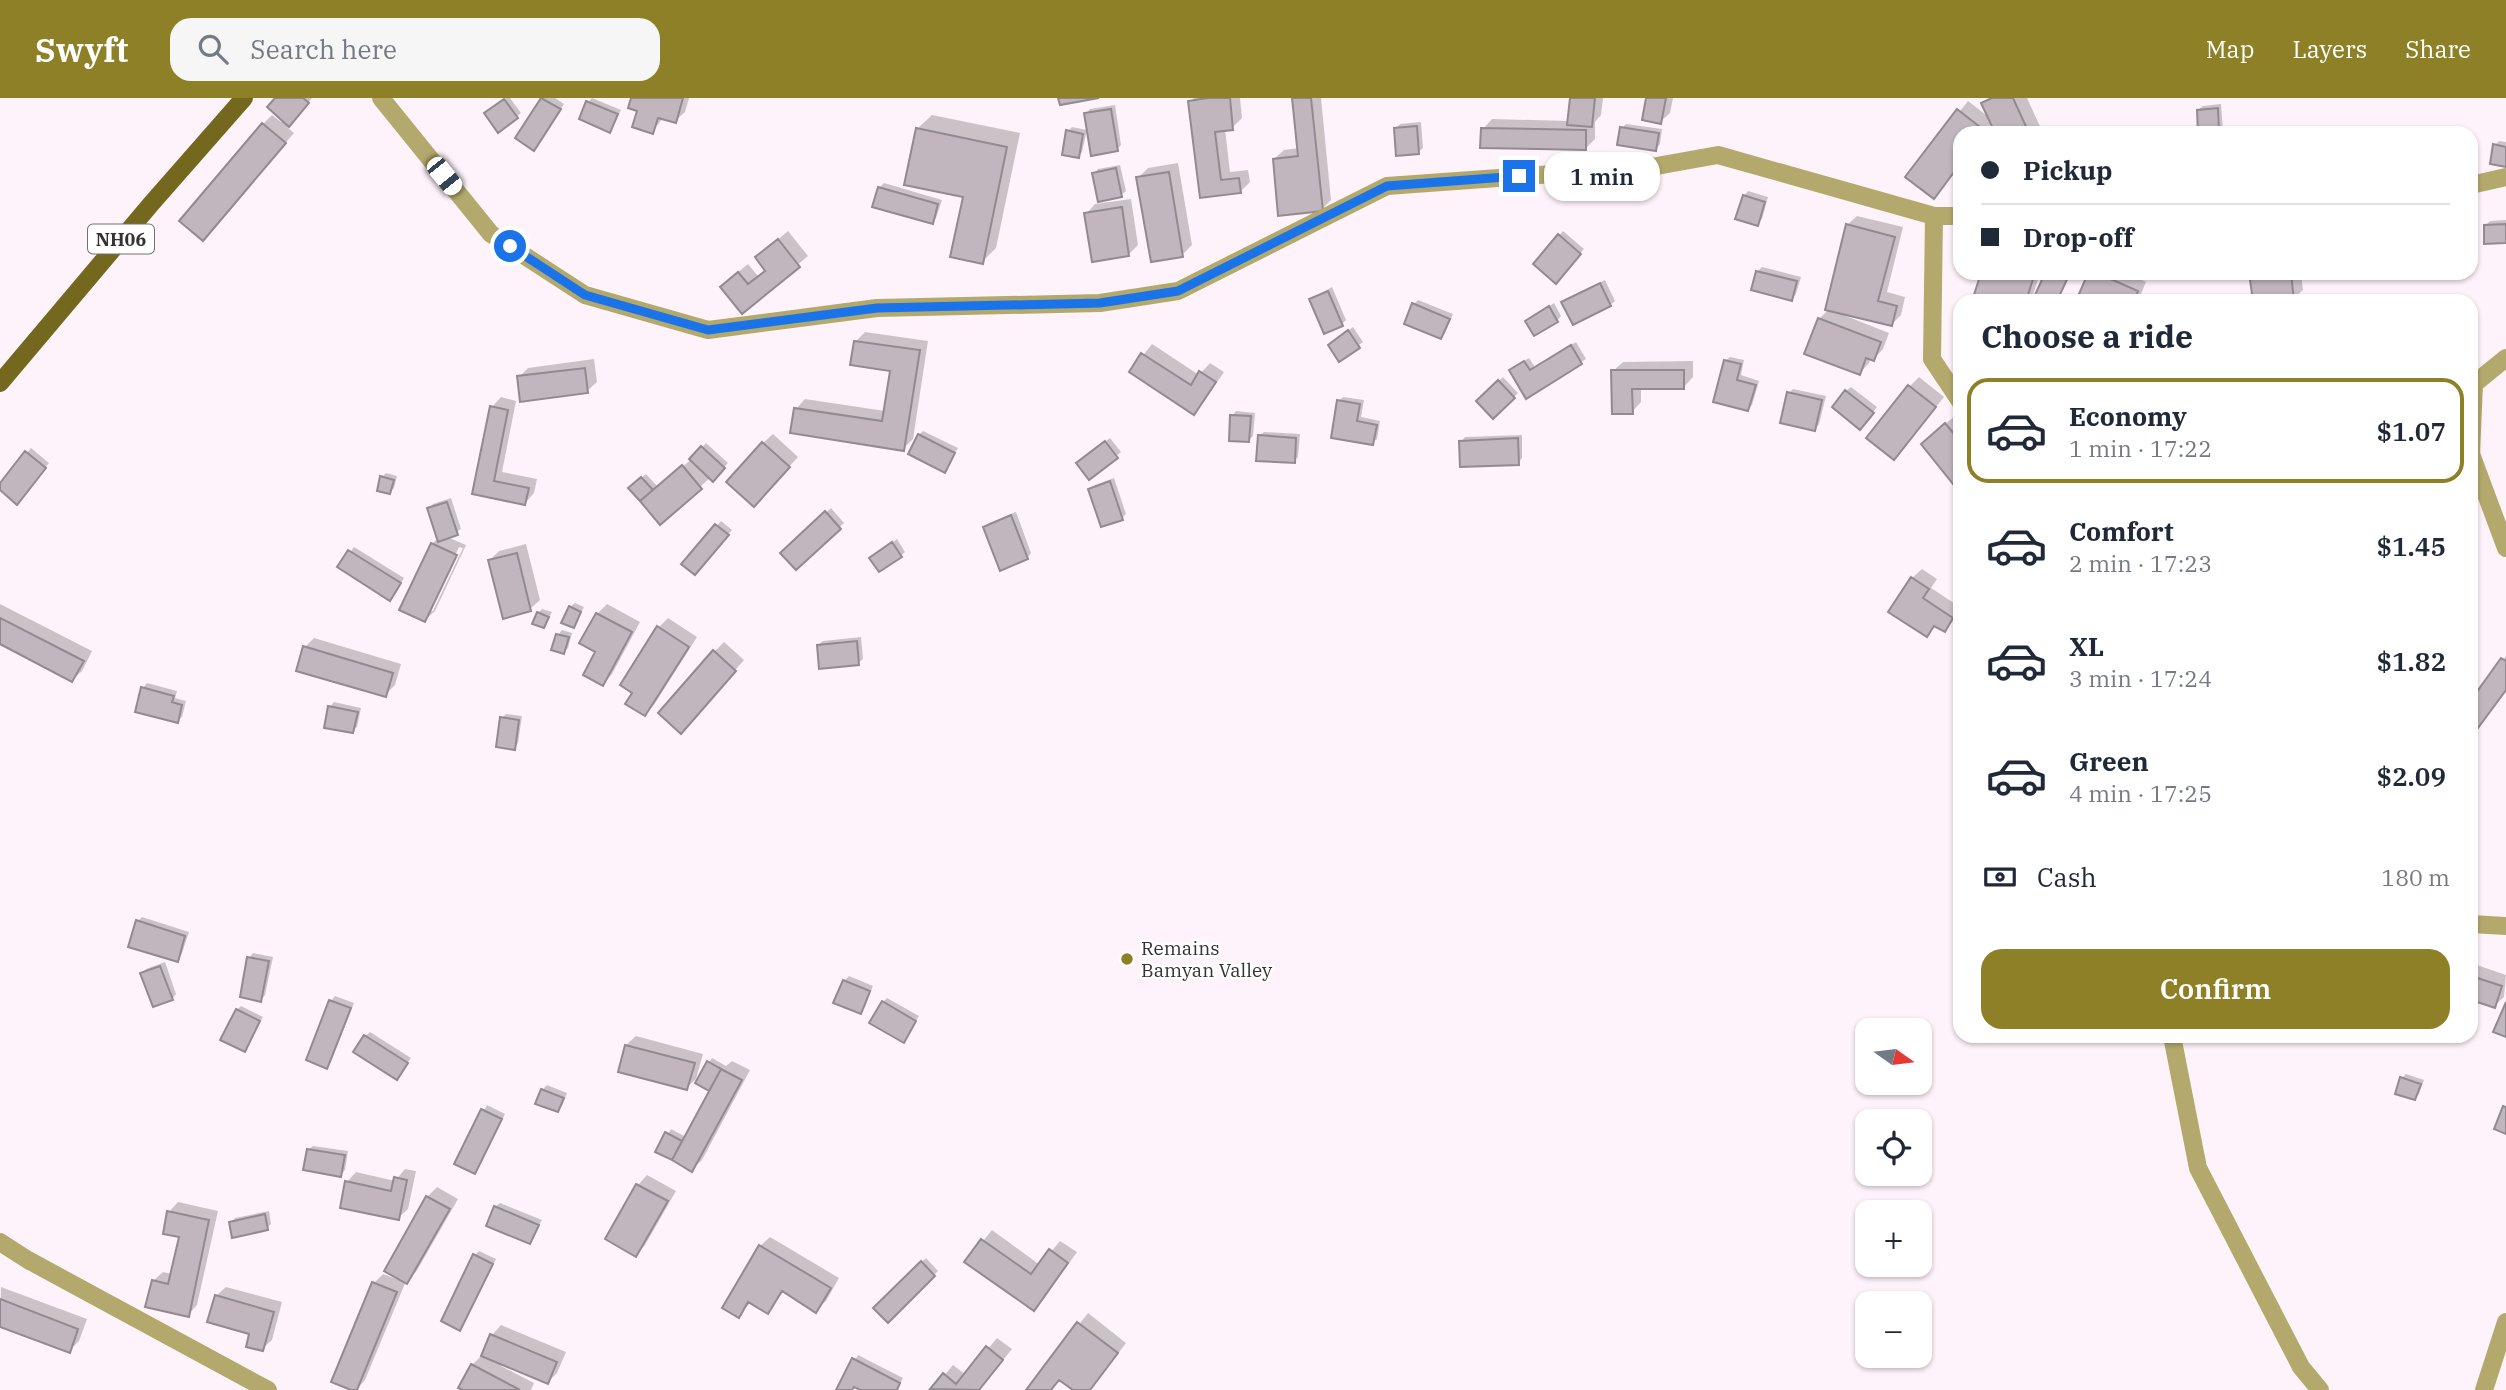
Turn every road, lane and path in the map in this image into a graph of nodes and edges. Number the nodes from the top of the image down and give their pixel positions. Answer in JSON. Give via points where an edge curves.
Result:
{"nodes":[{"id":1,"x":244,"y":98,"type":"edge"},
{"id":2,"x":381,"y":98,"type":"edge"},
{"id":3,"x":2506,"y":177,"type":"edge"},
{"id":4,"x":2478,"y":183,"type":"edge"},
{"id":5,"x":1934,"y":216,"type":"junction"},
{"id":6,"x":1953,"y":216,"type":"edge"},
{"id":7,"x":2506,"y":358,"type":"edge"},
{"id":8,"x":2478,"y":381,"type":"edge"},
{"id":9,"x":0,"y":383,"type":"edge"},
{"id":10,"x":1953,"y":390,"type":"edge"},
{"id":11,"x":2478,"y":473,"type":"edge"},
{"id":12,"x":2506,"y":548,"type":"edge"},
{"id":13,"x":2478,"y":924,"type":"edge"},
{"id":14,"x":2506,"y":926,"type":"edge"},
{"id":15,"x":2173,"y":1043,"type":"edge"},
{"id":16,"x":0,"y":1242,"type":"edge"},
{"id":17,"x":2506,"y":1322,"type":"edge"},
{"id":18,"x":262,"y":1389,"type":"edge"},
{"id":19,"x":2320,"y":1390,"type":"edge"},
{"id":20,"x":2484,"y":1390,"type":"edge"}],
"edges":[{"from":1,"to":9,"type":"main road","number":"NH06"},
{"from":2,"to":5,"type":"street","via":[[491,234],[585,295],[708,330],[877,308],[1100,303],[1178,291],[1387,186],[1651,167],[1718,155]]},
{"from":3,"to":4,"type":"street"},
{"from":5,"to":6,"type":"street"},
{"from":5,"to":10,"type":"street","via":[[1932,359]]},
{"from":7,"to":8,"type":"street"},
{"from":11,"to":12,"type":"street"},
{"from":13,"to":14,"type":"street"},
{"from":15,"to":19,"type":"street","via":[[2199,1168],[2301,1367]]},
{"from":16,"to":18,"type":"street"},
{"from":17,"to":20,"type":"street"}]}
